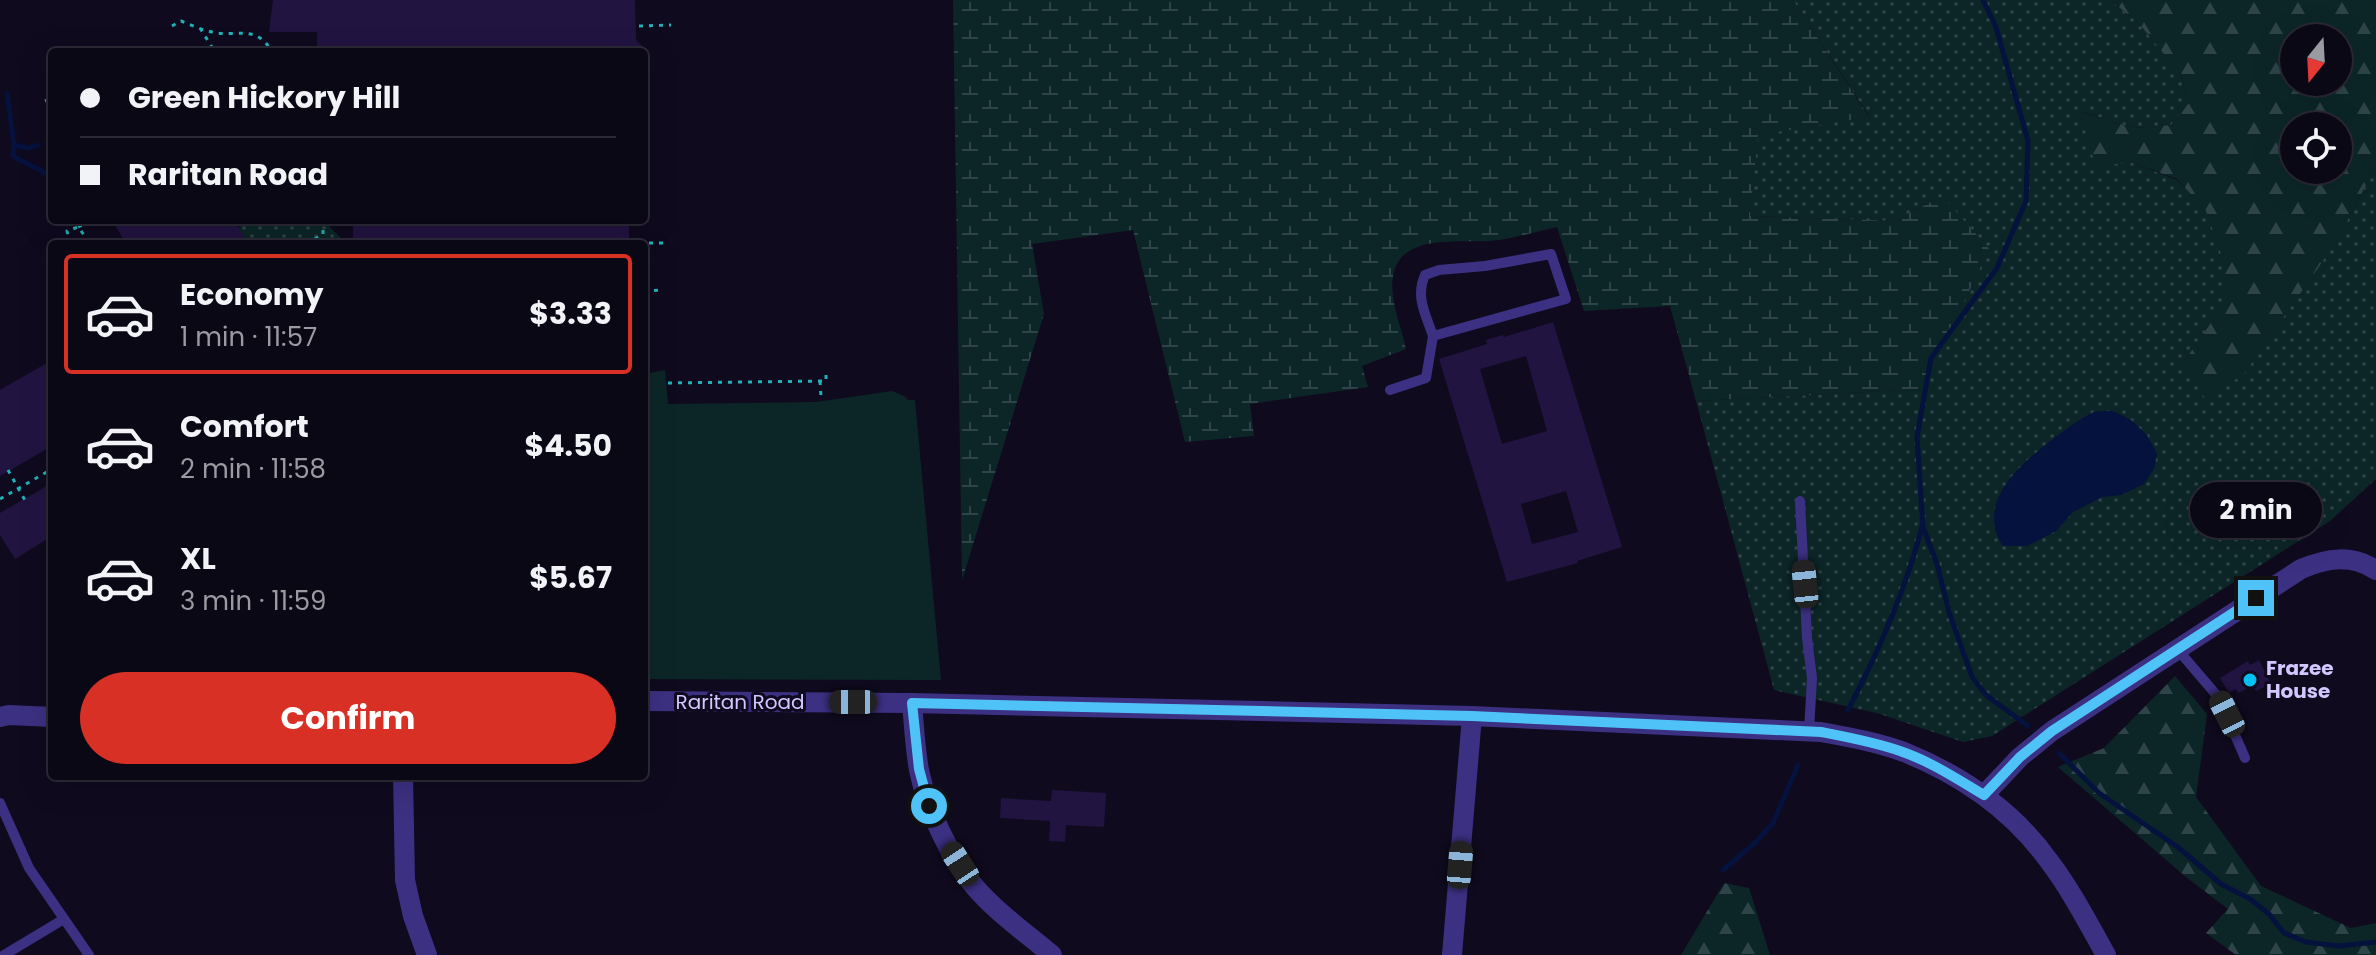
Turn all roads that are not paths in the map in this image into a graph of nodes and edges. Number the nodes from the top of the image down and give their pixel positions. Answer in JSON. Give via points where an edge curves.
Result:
{"nodes":[{"id":1,"x":1433,"y":336,"type":"junction"},
{"id":2,"x":1390,"y":390,"type":"dead end"},
{"id":3,"x":1800,"y":501,"type":"dead end"},
{"id":4,"x":2376,"y":570,"type":"edge"},
{"id":5,"x":2178,"y":650,"type":"junction"},
{"id":6,"x":648,"y":701,"type":"edge"},
{"id":7,"x":912,"y":703,"type":"junction"},
{"id":8,"x":1472,"y":716,"type":"junction"},
{"id":9,"x":0,"y":717,"type":"edge"},
{"id":10,"x":48,"y":717,"type":"edge"},
{"id":11,"x":1809,"y":731,"type":"junction"},
{"id":12,"x":2245,"y":758,"type":"dead end"},
{"id":13,"x":403,"y":780,"type":"edge"},
{"id":14,"x":1984,"y":795,"type":"junction"},
{"id":15,"x":0,"y":803,"type":"edge"},
{"id":16,"x":64,"y":919,"type":"junction"},
{"id":17,"x":4,"y":955,"type":"edge"},
{"id":18,"x":89,"y":955,"type":"edge"},
{"id":19,"x":427,"y":955,"type":"edge"},
{"id":20,"x":1052,"y":955,"type":"edge"},
{"id":21,"x":1452,"y":955,"type":"edge"},
{"id":22,"x":2106,"y":955,"type":"edge"}],
"edges":[{"from":1,"to":1,"type":"lane","via":[[1566,299],[1551,254],[1425,275],[1420,297]]},
{"from":1,"to":2,"type":"lane","via":[[1426,378]]},
{"from":3,"to":11,"type":"lane","via":[[1813,701]]},
{"from":4,"to":5,"type":"street","via":[[2348,558],[2317,562]]},
{"from":5,"to":12,"type":"lane","via":[[2219,698]]},
{"from":5,"to":14,"type":"street","via":[[2052,731]]},
{"from":6,"to":7,"type":"street","name":"Raritan Road"},
{"from":7,"to":8,"type":"street","name":"Raritan Road"},
{"from":7,"to":20,"type":"street","via":[[919,769],[947,843],[973,885]]},
{"from":8,"to":11,"type":"street","name":"Raritan Road"},
{"from":8,"to":21,"type":"street"},
{"from":9,"to":10,"type":"street"},
{"from":11,"to":14,"type":"street","name":"Raritan Road","via":[[1902,752]]},
{"from":13,"to":19,"type":"street","via":[[405,880]]},
{"from":14,"to":22,"type":"street","name":"Raritan Road","via":[[2048,858]]},
{"from":15,"to":16,"type":"lane","via":[[29,868]]},
{"from":16,"to":17,"type":"lane"},
{"from":16,"to":18,"type":"lane"}]}
